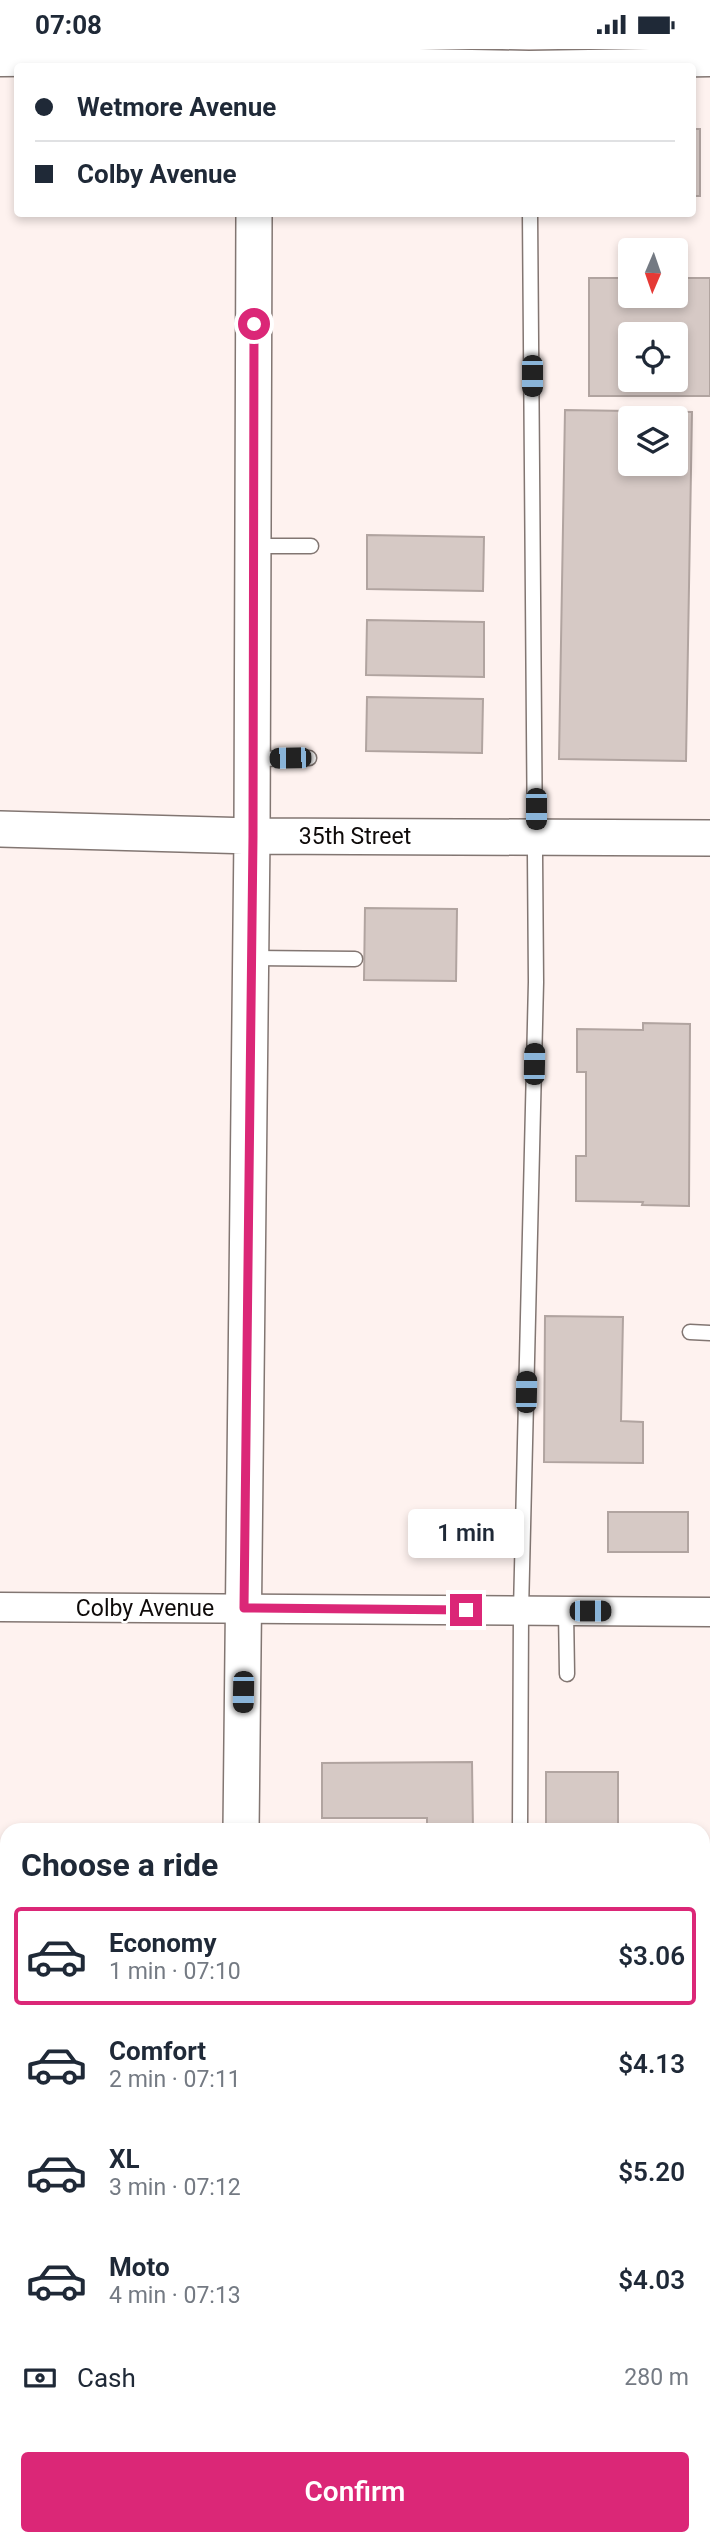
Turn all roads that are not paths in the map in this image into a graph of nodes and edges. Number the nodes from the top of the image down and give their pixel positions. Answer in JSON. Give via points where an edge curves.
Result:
{"nodes":[{"id":1,"x":255,"y":59,"type":"edge"},
{"id":2,"x":529,"y":60,"type":"edge"},
{"id":3,"x":0,"y":62,"type":"edge"},
{"id":4,"x":710,"y":62,"type":"edge"},
{"id":5,"x":254,"y":217,"type":"edge"},
{"id":6,"x":530,"y":217,"type":"edge"},
{"id":7,"x":253,"y":546,"type":"junction"},
{"id":8,"x":311,"y":546,"type":"dead end"},
{"id":9,"x":309,"y":758,"type":"dead end"},
{"id":10,"x":252,"y":759,"type":"junction"},
{"id":11,"x":0,"y":829,"type":"edge"},
{"id":12,"x":253,"y":836,"type":"junction"},
{"id":13,"x":536,"y":836,"type":"junction"},
{"id":14,"x":710,"y":838,"type":"edge"},
{"id":15,"x":251,"y":958,"type":"junction"},
{"id":16,"x":355,"y":959,"type":"dead end"},
{"id":17,"x":690,"y":1332,"type":"dead end"},
{"id":18,"x":710,"y":1332,"type":"edge"},
{"id":19,"x":0,"y":1607,"type":"edge"},
{"id":20,"x":244,"y":1608,"type":"junction"},
{"id":21,"x":521,"y":1611,"type":"junction"},
{"id":22,"x":566,"y":1611,"type":"junction"},
{"id":23,"x":710,"y":1612,"type":"edge"},
{"id":24,"x":567,"y":1674,"type":"dead end"},
{"id":25,"x":241,"y":1823,"type":"edge"},
{"id":26,"x":520,"y":1823,"type":"edge"}],
"edges":[{"from":1,"to":2,"type":"street"},
{"from":1,"to":3,"type":"street"},
{"from":2,"to":4,"type":"street"},
{"from":5,"to":7,"type":"street"},
{"from":6,"to":13,"type":"lane"},
{"from":7,"to":8,"type":"lane"},
{"from":7,"to":10,"type":"street"},
{"from":9,"to":10,"type":"lane"},
{"from":10,"to":12,"type":"street"},
{"from":11,"to":12,"type":"street","name":"35th Street"},
{"from":12,"to":13,"type":"street","name":"35th Street"},
{"from":12,"to":15,"type":"street"},
{"from":13,"to":14,"type":"street","name":"35th Street"},
{"from":13,"to":21,"type":"lane"},
{"from":15,"to":16,"type":"lane"},
{"from":15,"to":20,"type":"street"},
{"from":17,"to":18,"type":"lane"},
{"from":19,"to":20,"type":"street","name":"Colby Avenue"},
{"from":20,"to":21,"type":"street","name":"Colby Avenue"},
{"from":20,"to":25,"type":"street"},
{"from":21,"to":22,"type":"street","name":"Colby Avenue"},
{"from":21,"to":26,"type":"lane"},
{"from":22,"to":23,"type":"street","name":"Colby Avenue"},
{"from":22,"to":24,"type":"lane"}]}
